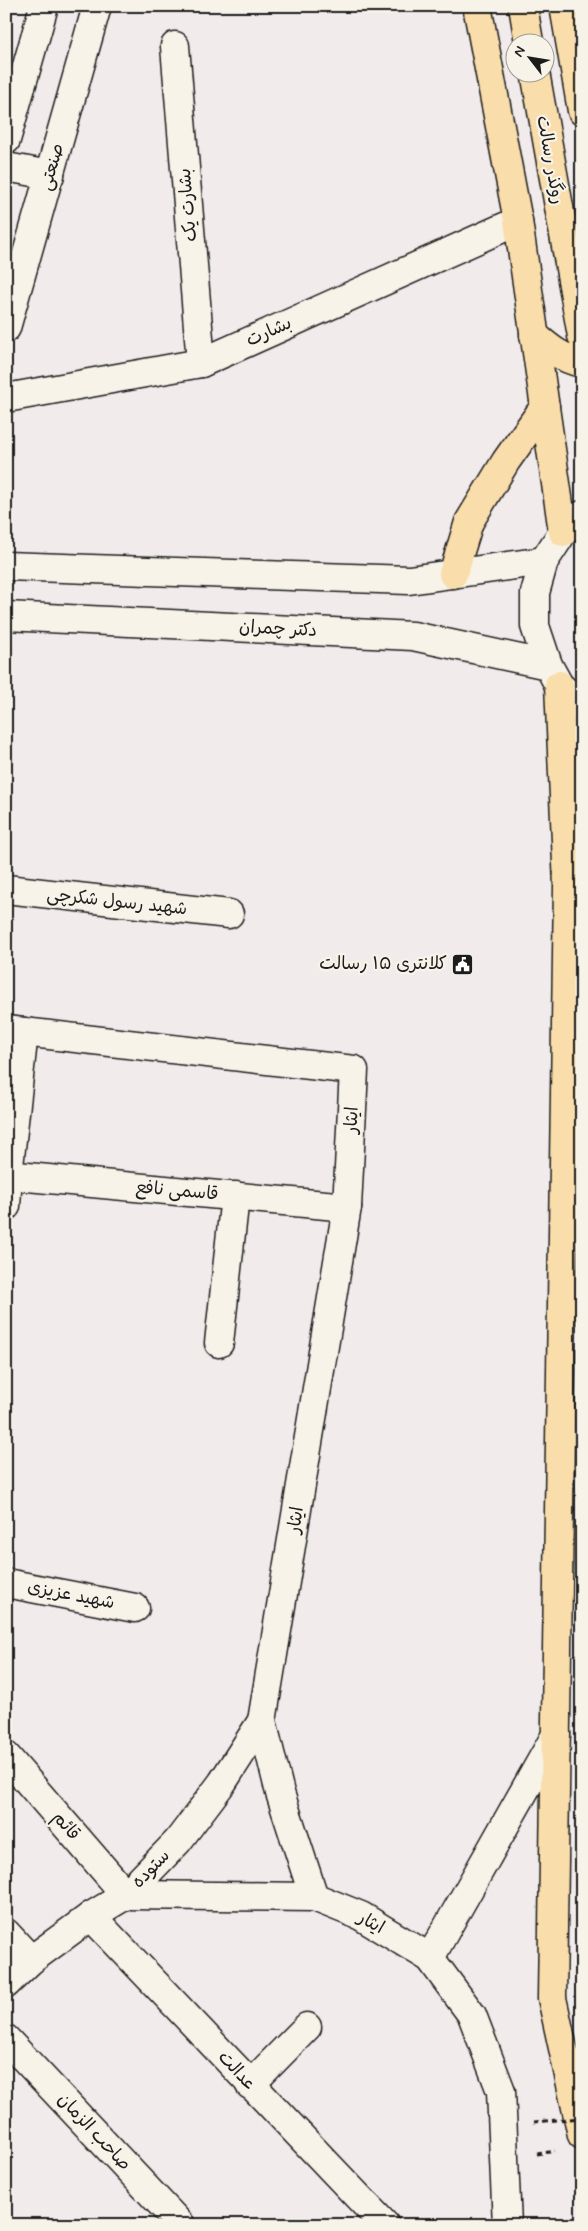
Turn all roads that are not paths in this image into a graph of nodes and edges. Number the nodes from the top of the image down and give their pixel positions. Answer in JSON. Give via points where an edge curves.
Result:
{"nodes":[{"id":1,"x":44,"y":6,"type":"edge"},
{"id":2,"x":97,"y":6,"type":"edge"},
{"id":3,"x":478,"y":6,"type":"edge"},
{"id":4,"x":523,"y":6,"type":"edge"},
{"id":5,"x":564,"y":6,"type":"edge"},
{"id":6,"x":527,"y":32,"type":"edge"},
{"id":7,"x":175,"y":46,"type":"dead end"},
{"id":8,"x":537,"y":82,"type":"edge"},
{"id":9,"x":582,"y":111,"type":"edge"},
{"id":10,"x":6,"y":140,"type":"edge"},
{"id":11,"x":6,"y":167,"type":"edge"},
{"id":12,"x":50,"y":175,"type":"junction"},
{"id":13,"x":518,"y":221,"type":"junction"},
{"id":14,"x":6,"y":328,"type":"edge"},
{"id":15,"x":534,"y":335,"type":"junction"},
{"id":16,"x":582,"y":336,"type":"edge"},
{"id":17,"x":201,"y":362,"type":"junction"},
{"id":18,"x":582,"y":363,"type":"edge"},
{"id":19,"x":6,"y":398,"type":"edge"},
{"id":20,"x":545,"y":406,"type":"junction"},
{"id":21,"x":572,"y":524,"type":"edge"},
{"id":22,"x":544,"y":561,"type":"junction"},
{"id":23,"x":6,"y":566,"type":"edge"},
{"id":24,"x":452,"y":574,"type":"junction"},
{"id":25,"x":6,"y":616,"type":"edge"},
{"id":26,"x":554,"y":675,"type":"junction"},
{"id":27,"x":582,"y":707,"type":"edge"},
{"id":28,"x":575,"y":881,"type":"edge"},
{"id":29,"x":6,"y":889,"type":"edge"},
{"id":30,"x":228,"y":914,"type":"dead end"},
{"id":31,"x":15,"y":1031,"type":"edge"},
{"id":32,"x":7,"y":1175,"type":"edge"},
{"id":33,"x":235,"y":1196,"type":"junction"},
{"id":34,"x":6,"y":1206,"type":"edge"},
{"id":35,"x":348,"y":1207,"type":"junction"},
{"id":36,"x":219,"y":1343,"type":"dead end"},
{"id":37,"x":6,"y":1582,"type":"edge"},
{"id":38,"x":135,"y":1608,"type":"dead end"},
{"id":39,"x":262,"y":1721,"type":"junction"},
{"id":40,"x":556,"y":1735,"type":"junction"},
{"id":41,"x":6,"y":1756,"type":"edge"},
{"id":42,"x":126,"y":1895,"type":"junction"},
{"id":43,"x":314,"y":1897,"type":"junction"},
{"id":44,"x":91,"y":1916,"type":"junction"},
{"id":45,"x":6,"y":1933,"type":"edge"},
{"id":46,"x":430,"y":1958,"type":"junction"},
{"id":47,"x":31,"y":1960,"type":"junction"},
{"id":48,"x":6,"y":1984,"type":"edge"},
{"id":49,"x":307,"y":2027,"type":"dead end"},
{"id":50,"x":6,"y":2039,"type":"edge"},
{"id":51,"x":250,"y":2085,"type":"junction"},
{"id":52,"x":582,"y":2135,"type":"edge"},
{"id":53,"x":181,"y":2225,"type":"edge"},
{"id":54,"x":385,"y":2225,"type":"edge"},
{"id":55,"x":507,"y":2225,"type":"edge"}],
"edges":[{"from":1,"to":10,"type":"street"},
{"from":2,"to":12,"type":"street","name":"صنعتی"},
{"from":3,"to":13,"type":"highway"},
{"from":4,"to":6,"type":"highway"},
{"from":5,"to":9,"type":"highway"},
{"from":7,"to":17,"type":"street","name":"بشارت یک"},
{"from":8,"to":16,"type":"highway","name":"روگذر رسالت"},
{"from":11,"to":12,"type":"street"},
{"from":12,"to":14,"type":"street","name":"صنعتی"},
{"from":13,"to":15,"type":"highway"},
{"from":13,"to":17,"type":"street","name":"بشارت"},
{"from":15,"to":18,"type":"highway","via":[[552,351]]},
{"from":15,"to":20,"type":"highway"},
{"from":17,"to":19,"type":"street","name":"بشارت"},
{"from":20,"to":21,"type":"highway"},
{"from":20,"to":24,"type":"highway","via":[[469,522]]},
{"from":21,"to":22,"type":"street"},
{"from":22,"to":24,"type":"street"},
{"from":22,"to":26,"type":"street","via":[[535,593],[535,626]]},
{"from":23,"to":24,"type":"street","via":[[409,580]]},
{"from":25,"to":26,"type":"street","name":"دکتر چمران","via":[[413,636]]},
{"from":26,"to":27,"type":"street"},
{"from":26,"to":28,"type":"highway"},
{"from":28,"to":40,"type":"highway"},
{"from":29,"to":30,"type":"street","name":"شهید رسول شکرچی"},
{"from":31,"to":32,"type":"street"},
{"from":31,"to":35,"type":"street","name":"ایثار","via":[[354,1070]]},
{"from":32,"to":33,"type":"street","name":"قاسمی نافع"},
{"from":32,"to":34,"type":"street"},
{"from":33,"to":35,"type":"street","name":"قاسمی نافع"},
{"from":33,"to":36,"type":"street"},
{"from":35,"to":39,"type":"street","name":"ایثار"},
{"from":37,"to":38,"type":"street","name":"شهید عزیزی"},
{"from":39,"to":42,"type":"street","name":"ستوده","via":[[222,1783],[178,1841]]},
{"from":39,"to":43,"type":"street","name":"ایثار","via":[[280,1793]]},
{"from":40,"to":46,"type":"street"},
{"from":40,"to":52,"type":"highway","via":[[552,1998]]},
{"from":41,"to":42,"type":"street","name":"قائم"},
{"from":42,"to":43,"type":"street"},
{"from":42,"to":44,"type":"street","name":"ستوده"},
{"from":43,"to":46,"type":"street","name":"ایثار","via":[[361,1916]]},
{"from":44,"to":47,"type":"street","name":"ستوده"},
{"from":44,"to":51,"type":"street","name":"عدالت"},
{"from":45,"to":47,"type":"street"},
{"from":46,"to":55,"type":"street","name":"ایثار","via":[[472,2015],[501,2091]]},
{"from":47,"to":48,"type":"street","name":"ستوده"},
{"from":49,"to":51,"type":"street"},
{"from":50,"to":53,"type":"street","name":"صاحب الزمان"},
{"from":51,"to":54,"type":"street","name":"عدالت"}]}
